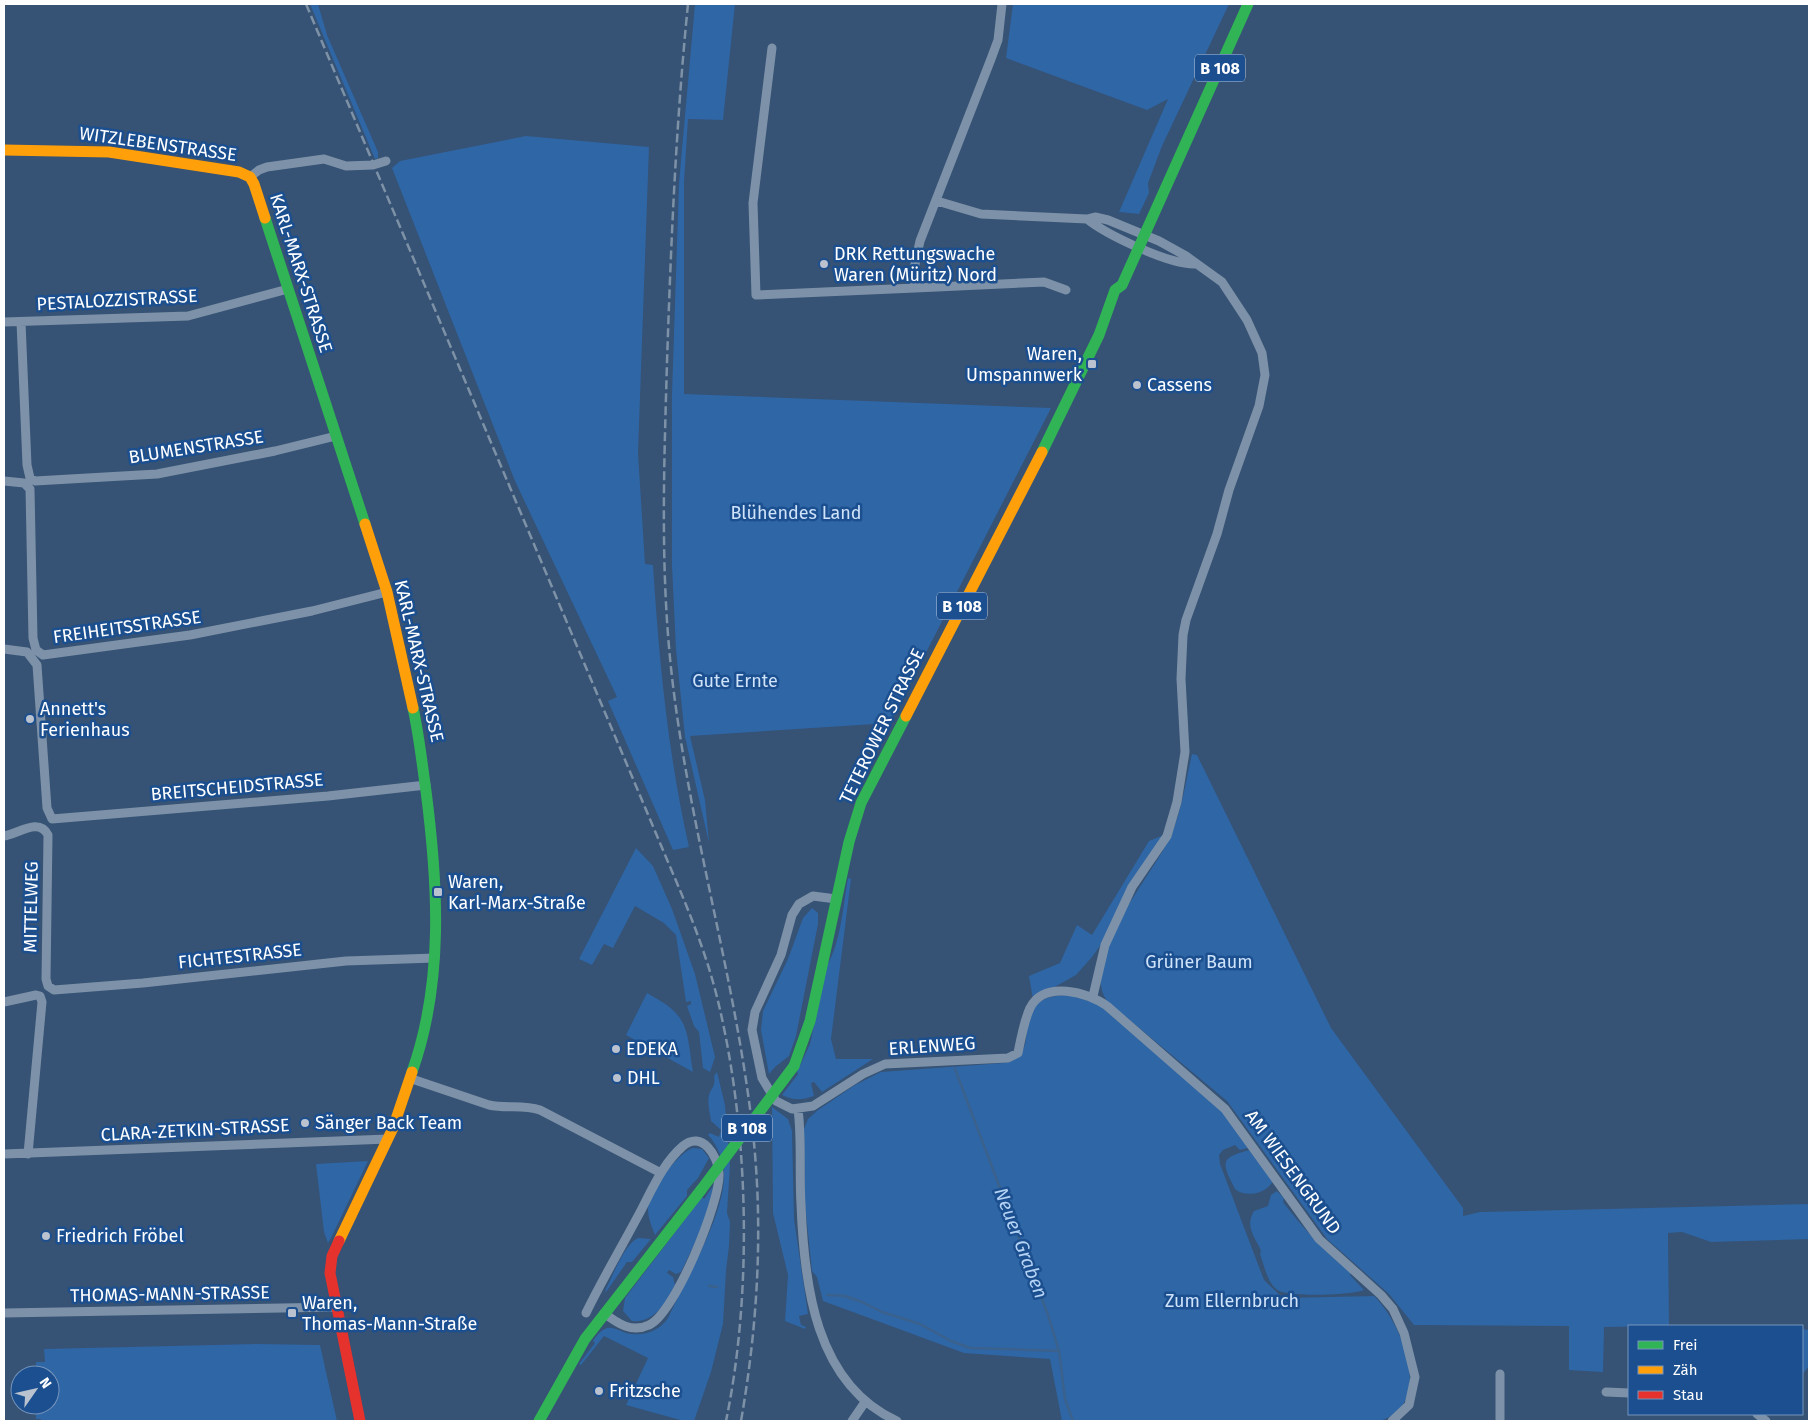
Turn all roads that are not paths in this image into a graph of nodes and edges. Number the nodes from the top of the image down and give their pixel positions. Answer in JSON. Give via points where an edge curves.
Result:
{"nodes":[{"id":1,"x":1002,"y":4,"type":"edge"},
{"id":2,"x":1248,"y":4,"type":"edge"},
{"id":3,"x":772,"y":48,"type":"dead end"},
{"id":4,"x":4,"y":150,"type":"edge"},
{"id":5,"x":386,"y":161,"type":"dead end"},
{"id":6,"x":248,"y":176,"type":"junction"},
{"id":7,"x":937,"y":201,"type":"junction"},
{"id":8,"x":1087,"y":219,"type":"junction"},
{"id":9,"x":1146,"y":234,"type":"junction"},
{"id":10,"x":1140,"y":247,"type":"junction"},
{"id":11,"x":1194,"y":264,"type":"junction"},
{"id":12,"x":915,"y":288,"type":"junction"},
{"id":13,"x":288,"y":289,"type":"junction"},
{"id":14,"x":1066,"y":290,"type":"dead end"},
{"id":15,"x":4,"y":322,"type":"edge"},
{"id":16,"x":21,"y":322,"type":"junction"},
{"id":17,"x":336,"y":436,"type":"junction"},
{"id":18,"x":4,"y":481,"type":"edge"},
{"id":19,"x":28,"y":481,"type":"junction"},
{"id":20,"x":387,"y":592,"type":"junction"},
{"id":21,"x":4,"y":650,"type":"edge"},
{"id":22,"x":426,"y":785,"type":"junction"},
{"id":23,"x":51,"y":819,"type":"joint"},
{"id":24,"x":4,"y":836,"type":"edge"},
{"id":25,"x":831,"y":898,"type":"junction"},
{"id":26,"x":435,"y":958,"type":"junction"},
{"id":27,"x":50,"y":987,"type":"joint"},
{"id":28,"x":1093,"y":996,"type":"junction"},
{"id":29,"x":4,"y":1002,"type":"edge"},
{"id":30,"x":412,"y":1079,"type":"junction"},
{"id":31,"x":798,"y":1109,"type":"junction"},
{"id":32,"x":388,"y":1139,"type":"junction"},
{"id":33,"x":4,"y":1154,"type":"edge"},
{"id":34,"x":28,"y":1154,"type":"junction"},
{"id":35,"x":661,"y":1173,"type":"junction"},
{"id":36,"x":337,"y":1307,"type":"junction"},
{"id":37,"x":4,"y":1313,"type":"edge"},
{"id":38,"x":586,"y":1313,"type":"dead end"},
{"id":39,"x":604,"y":1313,"type":"junction"},
{"id":40,"x":1500,"y":1374,"type":"dead end"},
{"id":41,"x":1606,"y":1392,"type":"dead end"},
{"id":42,"x":1628,"y":1394,"type":"edge"},
{"id":43,"x":865,"y":1402,"type":"junction"},
{"id":44,"x":360,"y":1421,"type":"edge"},
{"id":45,"x":538,"y":1421,"type":"edge"},
{"id":46,"x":852,"y":1421,"type":"edge"},
{"id":47,"x":897,"y":1421,"type":"edge"},
{"id":48,"x":1392,"y":1421,"type":"edge"},
{"id":49,"x":1500,"y":1421,"type":"edge"}],
"edges":[{"from":1,"to":7,"type":"street","via":[[998,40]]},
{"from":2,"to":9,"type":"main road","number":"B 108"},
{"from":3,"to":12,"type":"street","via":[[753,203],[756,295]]},
{"from":4,"to":6,"type":"main road","name":"WITZLEBENSTRASSE","via":[[109,152],[230,170]]},
{"from":5,"to":6,"type":"street","via":[[346,166],[324,160],[267,167]]},
{"from":6,"to":13,"type":"main road","name":"KARL-MARX-STRASSE","via":[[254,184]]},
{"from":7,"to":8,"type":"street","via":[[981,214]]},
{"from":7,"to":12,"type":"street","via":[[920,241],[915,264]]},
{"from":8,"to":9,"type":"street","via":[[1108,220]]},
{"from":8,"to":10,"type":"street"},
{"from":9,"to":10,"type":"main road","name":"TETEROWER STRASSE","number":"B 108"},
{"from":9,"to":11,"type":"street","via":[[1186,256]]},
{"from":10,"to":11,"type":"street","via":[[1183,264]]},
{"from":10,"to":25,"type":"main road","name":"TETEROWER STRASSE","number":"B 108","via":[[1122,285],[1115,290],[1099,335],[1068,402],[869,785],[854,821]]},
{"from":11,"to":28,"type":"street","via":[[1222,282],[1247,320],[1264,361],[1264,384],[1186,620],[1181,679],[1185,752],[1178,802],[1167,836],[1132,887],[1104,948]]},
{"from":12,"to":14,"type":"street","via":[[1044,282]]},
{"from":13,"to":16,"type":"street","name":"PESTALOZZISTRASSE","via":[[188,316]]},
{"from":13,"to":17,"type":"main road","name":"KARL-MARX-STRASSE"},
{"from":15,"to":16,"type":"street","name":"PESTALOZZISTRASSE"},
{"from":16,"to":19,"type":"street"},
{"from":17,"to":19,"type":"street","name":"BLUMENSTRASSE","via":[[156,474]]},
{"from":17,"to":20,"type":"main road","name":"KARL-MARX-STRASSE"},
{"from":18,"to":19,"type":"street","name":"BLUMENSTRASSE"},
{"from":19,"to":20,"type":"street","name":"FREIHEITSSTRASSE","via":[[33,638],[36,650],[43,655],[190,635],[312,611]]},
{"from":20,"to":22,"type":"main road","name":"KARL-MARX-STRASSE","via":[[416,717]]},
{"from":21,"to":23,"type":"street","name":"FREIHEITSSTRASSE","via":[[27,652],[37,665],[47,808]]},
{"from":22,"to":23,"type":"street","name":"BREITSCHEIDSTRASSE"},
{"from":22,"to":26,"type":"main road","name":"KARL-MARX-STRASSE","via":[[434,853]]},
{"from":24,"to":27,"type":"street","name":"MITTELWEG","via":[[35,826],[43,828],[48,837],[46,979]]},
{"from":25,"to":31,"type":"street","via":[[808,897],[795,909],[785,945],[759,999],[752,1022],[767,1089],[781,1105]]},
{"from":25,"to":39,"type":"main road","name":"TETEROWER STRASSE","number":"B 108","bridge":true,"via":[[810,1021],[794,1066]]},
{"from":26,"to":27,"type":"street","name":"FICHTESTRASSE","via":[[346,961],[134,984],[56,990]]},
{"from":26,"to":30,"type":"main road","name":"KARL-MARX-STRASSE","via":[[426,1027]]},
{"from":28,"to":31,"type":"street","name":"ERLENWEG","via":[[1069,992],[1040,996],[1030,1008],[1018,1053],[1013,1057],[879,1066],[821,1102]]},
{"from":28,"to":48,"type":"street","name":"AM WIESENGRUND","via":[[1225,1109],[1319,1239],[1393,1309],[1404,1333],[1415,1377],[1409,1405]]},
{"from":29,"to":34,"type":"street","via":[[40,996],[43,1012]]},
{"from":30,"to":32,"type":"main road","name":"KARL-MARX-STRASSE"},
{"from":30,"to":35,"type":"street","via":[[495,1107],[526,1106],[540,1110]]},
{"from":31,"to":43,"type":"street","via":[[803,1233],[816,1316],[830,1359],[840,1376]]},
{"from":32,"to":34,"type":"street","name":"CLARA-ZETKIN-STRASSE"},
{"from":32,"to":36,"type":"main road","name":"KARL-MARX-STRASSE","via":[[332,1256],[330,1273]]},
{"from":33,"to":34,"type":"street","name":"CLARA-ZETKIN-STRASSE"},
{"from":35,"to":38,"type":"street"},
{"from":35,"to":39,"type":"street","via":[[688,1143],[697,1141],[709,1147],[719,1172],[710,1219],[669,1305],[656,1321],[643,1327],[626,1327]]},
{"from":36,"to":37,"type":"street","name":"THOMAS-MANN-STRASSE"},
{"from":36,"to":44,"type":"main road","name":"KARL-MARX-STRASSE"},
{"from":39,"to":45,"type":"main road","name":"TETEROWER STRASSE","number":"B 108"},
{"from":40,"to":49,"type":"street"},
{"from":41,"to":42,"type":"street"},
{"from":43,"to":46,"type":"street"},
{"from":43,"to":47,"type":"street"}]}
